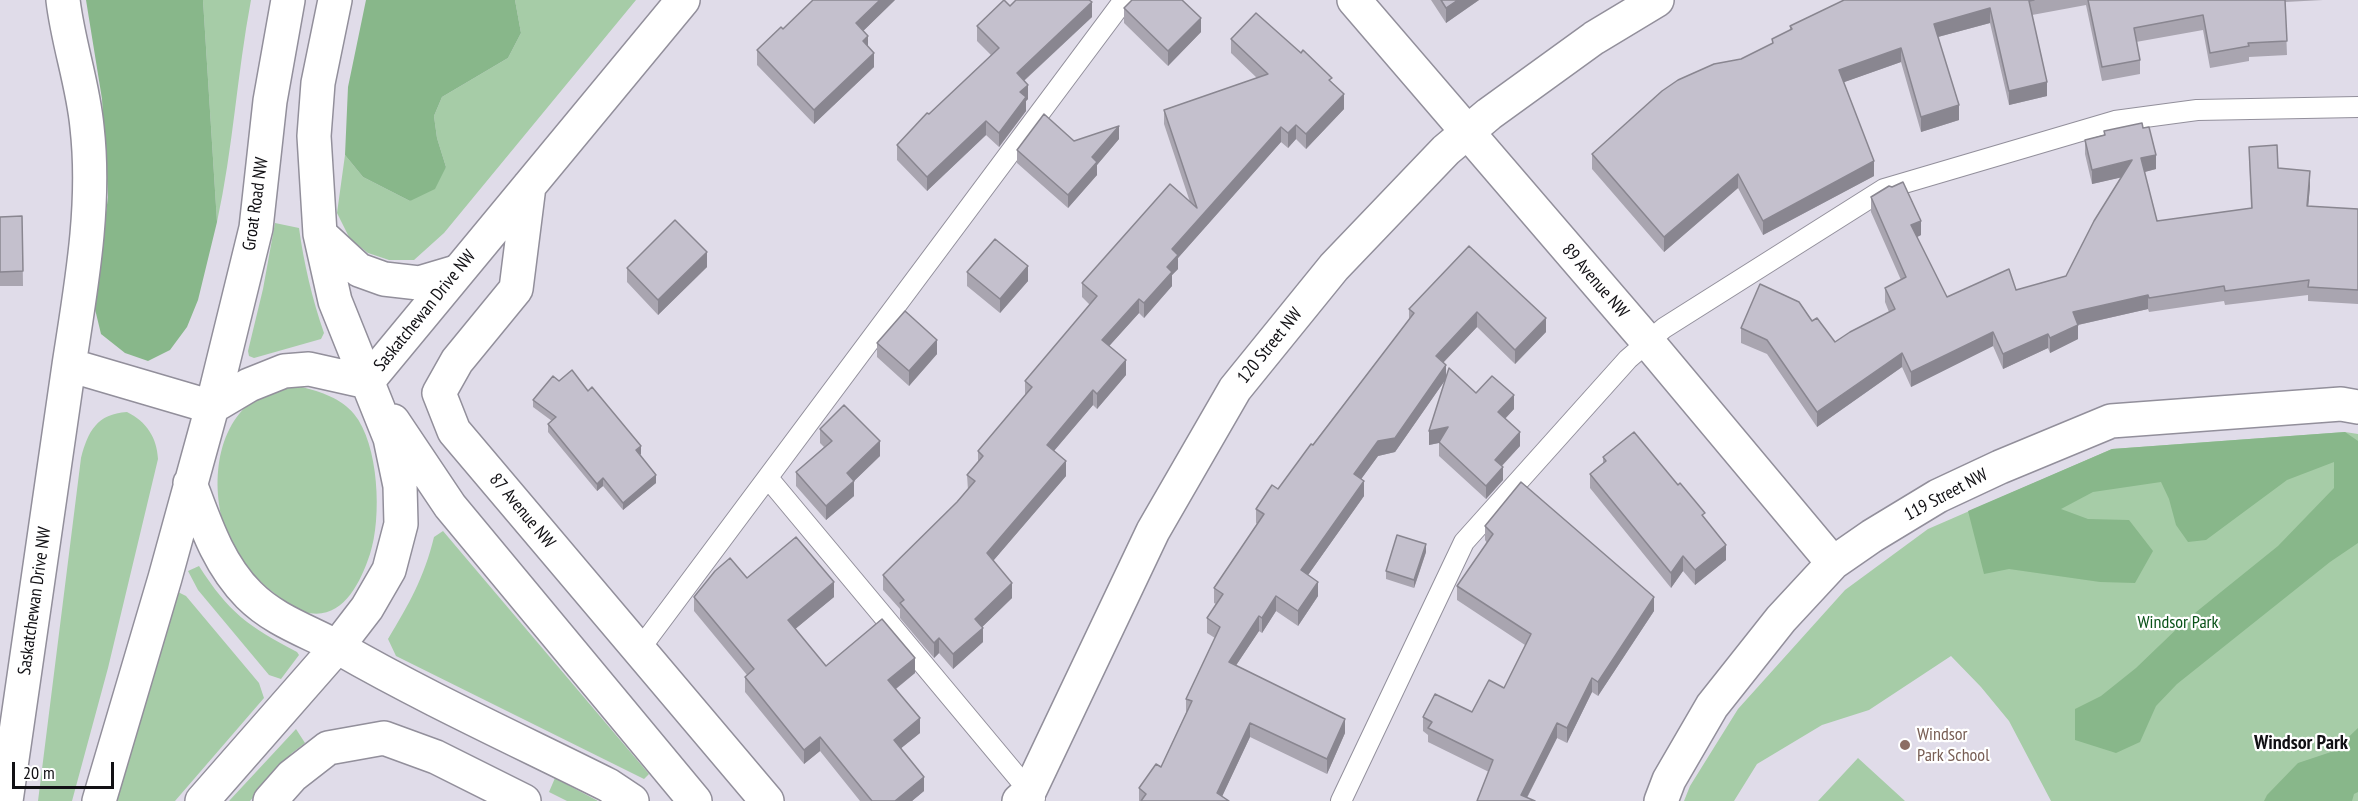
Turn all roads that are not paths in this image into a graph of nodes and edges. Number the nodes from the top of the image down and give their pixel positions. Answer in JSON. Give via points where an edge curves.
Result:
{"nodes":[{"id":1,"x":63,"y":0,"type":"edge"},
{"id":2,"x":288,"y":0,"type":"edge"},
{"id":3,"x":335,"y":0,"type":"edge"},
{"id":4,"x":683,"y":0,"type":"edge"},
{"id":5,"x":1124,"y":0,"type":"edge"},
{"id":6,"x":1354,"y":0,"type":"edge"},
{"id":7,"x":1656,"y":0,"type":"edge"},
{"id":8,"x":2358,"y":107,"type":"edge"},
{"id":9,"x":1466,"y":133,"type":"junction"},
{"id":10,"x":529,"y":186,"type":"junction"},
{"id":11,"x":320,"y":234,"type":"junction"},
{"id":12,"x":456,"y":272,"type":"junction"},
{"id":13,"x":1648,"y":342,"type":"junction"},
{"id":14,"x":69,"y":364,"type":"junction"},
{"id":15,"x":367,"y":382,"type":"junction"},
{"id":16,"x":2358,"y":406,"type":"edge"},
{"id":17,"x":212,"y":407,"type":"junction"},
{"id":18,"x":768,"y":478,"type":"junction"},
{"id":19,"x":190,"y":483,"type":"junction"},
{"id":20,"x":1833,"y":563,"type":"junction"},
{"id":21,"x":337,"y":647,"type":"junction"},
{"id":22,"x":639,"y":650,"type":"junction"},
{"id":23,"x":1028,"y":798,"type":"edge"},
{"id":24,"x":6,"y":801,"type":"edge"},
{"id":25,"x":99,"y":801,"type":"edge"},
{"id":26,"x":202,"y":801,"type":"edge"},
{"id":27,"x":270,"y":801,"type":"edge"},
{"id":28,"x":524,"y":801,"type":"edge"},
{"id":29,"x":632,"y":801,"type":"edge"},
{"id":30,"x":695,"y":801,"type":"edge"},
{"id":31,"x":767,"y":801,"type":"edge"},
{"id":32,"x":1341,"y":801,"type":"edge"},
{"id":33,"x":1661,"y":801,"type":"edge"}],
"edges":[{"from":1,"to":14,"type":"street","name":"Saskatchewan Drive NW","via":[[87,126],[90,189]]},
{"from":2,"to":17,"type":"street","name":"Groat Road NW","via":[[270,101],[256,228]]},
{"from":3,"to":11,"type":"street","via":[[318,83],[314,136]]},
{"from":4,"to":10,"type":"street","name":"Saskatchewan Drive NW"},
{"from":5,"to":18,"type":"lane"},
{"from":6,"to":9,"type":"street","name":"89 Avenue NW"},
{"from":7,"to":9,"type":"street","name":"120 Street NW","via":[[1594,38]]},
{"from":8,"to":13,"type":"lane","via":[[2197,110],[2115,121],[1884,189],[1664,328]]},
{"from":9,"to":13,"type":"street","name":"89 Avenue NW"},
{"from":9,"to":23,"type":"street","name":"120 Street NW","via":[[1334,267],[1235,389],[1153,531]]},
{"from":10,"to":12,"type":"street","name":"Saskatchewan Drive NW"},
{"from":10,"to":22,"type":"street","name":"87 Avenue NW","via":[[516,289],[457,361],[439,393],[454,431]]},
{"from":11,"to":12,"type":"street","via":[[359,270],[384,279],[419,283]]},
{"from":11,"to":15,"type":"street","via":[[335,301]]},
{"from":12,"to":15,"type":"street","name":"Saskatchewan Drive NW"},
{"from":13,"to":20,"type":"street","name":"89 Avenue NW"},
{"from":13,"to":32,"type":"lane","via":[[1628,359],[1464,542]]},
{"from":14,"to":17,"type":"street"},
{"from":14,"to":24,"type":"street","name":"Saskatchewan Drive NW"},
{"from":15,"to":17,"type":"street","via":[[309,369],[284,371],[249,385]]},
{"from":15,"to":21,"type":"street","name":"Saskatchewan Drive NW","via":[[390,438],[400,486],[401,524],[389,570],[367,608]]},
{"from":15,"to":30,"type":"street","via":[[450,506]]},
{"from":16,"to":20,"type":"street","name":"119 Street NW","via":[[2341,404],[2111,421],[1938,496]]},
{"from":17,"to":19,"type":"street"},
{"from":18,"to":22,"type":"lane"},
{"from":18,"to":23,"type":"lane"},
{"from":19,"to":21,"type":"street","via":[[220,559],[249,596],[282,621]]},
{"from":19,"to":25,"type":"street"},
{"from":20,"to":33,"type":"street","name":"119 Street NW","via":[[1780,620],[1712,706]]},
{"from":21,"to":26,"type":"street","name":"Saskatchewan Drive NW"},
{"from":21,"to":29,"type":"street","via":[[608,785]]},
{"from":22,"to":31,"type":"street","name":"87 Avenue NW"},
{"from":27,"to":28,"type":"street","via":[[292,776],[328,748],[384,738],[436,757]]}]}
